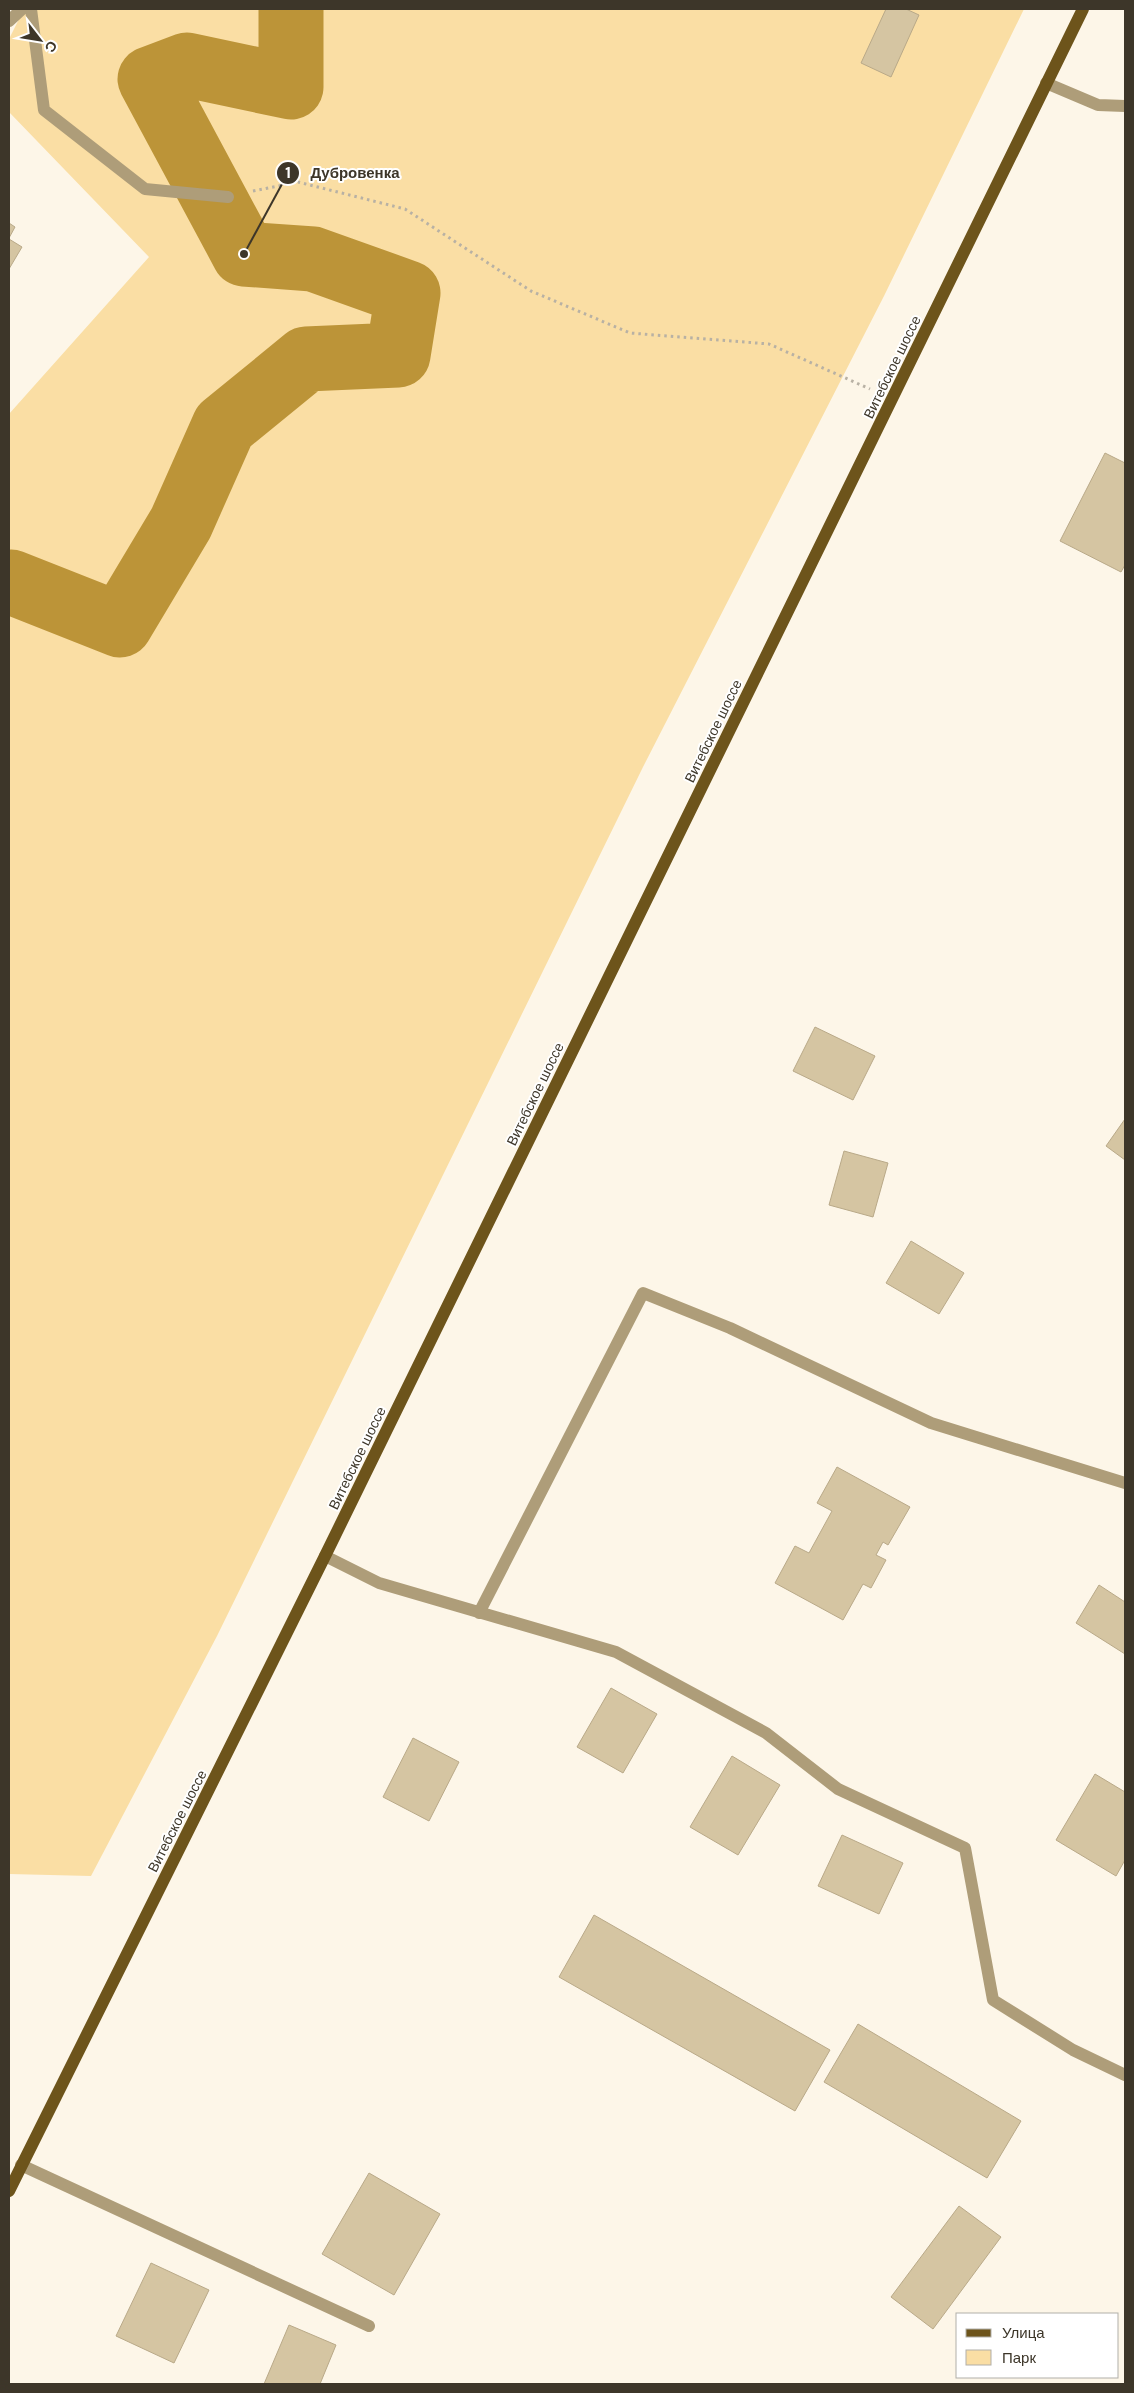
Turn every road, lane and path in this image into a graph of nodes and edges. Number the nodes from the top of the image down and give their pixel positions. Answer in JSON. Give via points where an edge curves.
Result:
{"nodes":[{"id":1,"x":22,"y":9,"type":"edge"},
{"id":2,"x":31,"y":9,"type":"edge"},
{"id":3,"x":1083,"y":9,"type":"edge"},
{"id":4,"x":9,"y":20,"type":"edge"},
{"id":5,"x":1046,"y":83,"type":"junction"},
{"id":6,"x":1125,"y":106,"type":"edge"},
{"id":7,"x":228,"y":197,"type":"joint"},
{"id":8,"x":893,"y":399,"type":"junction"},
{"id":9,"x":1125,"y":1483,"type":"edge"},
{"id":10,"x":325,"y":1556,"type":"junction"},
{"id":11,"x":479,"y":1613,"type":"junction"},
{"id":12,"x":1125,"y":2075,"type":"edge"},
{"id":13,"x":21,"y":2165,"type":"junction"},
{"id":14,"x":9,"y":2191,"type":"edge"},
{"id":15,"x":369,"y":2326,"type":"dead end"}],
"edges":[{"from":1,"to":4,"type":"street"},
{"from":2,"to":7,"type":"street","via":[[44,110],[145,190]]},
{"from":3,"to":5,"type":"main road","name":"Витебское шоссе"},
{"from":5,"to":6,"type":"street","via":[[1098,106]]},
{"from":5,"to":8,"type":"main road","name":"Витебское шоссе"},
{"from":7,"to":8,"type":"path","via":[[298,182],[405,209],[531,291],[630,333],[769,344]]},
{"from":8,"to":10,"type":"main road","name":"Витебское шоссе"},
{"from":9,"to":11,"type":"street","via":[[931,1423],[730,1328],[643,1294]]},
{"from":10,"to":11,"type":"street","via":[[379,1583]]},
{"from":10,"to":13,"type":"main road","name":"Витебское шоссе"},
{"from":11,"to":12,"type":"street","via":[[616,1652],[766,1733],[838,1789],[965,1848],[993,2000],[1073,2050]]},
{"from":13,"to":14,"type":"main road","name":"Витебское шоссе"},
{"from":13,"to":15,"type":"street"}]}
